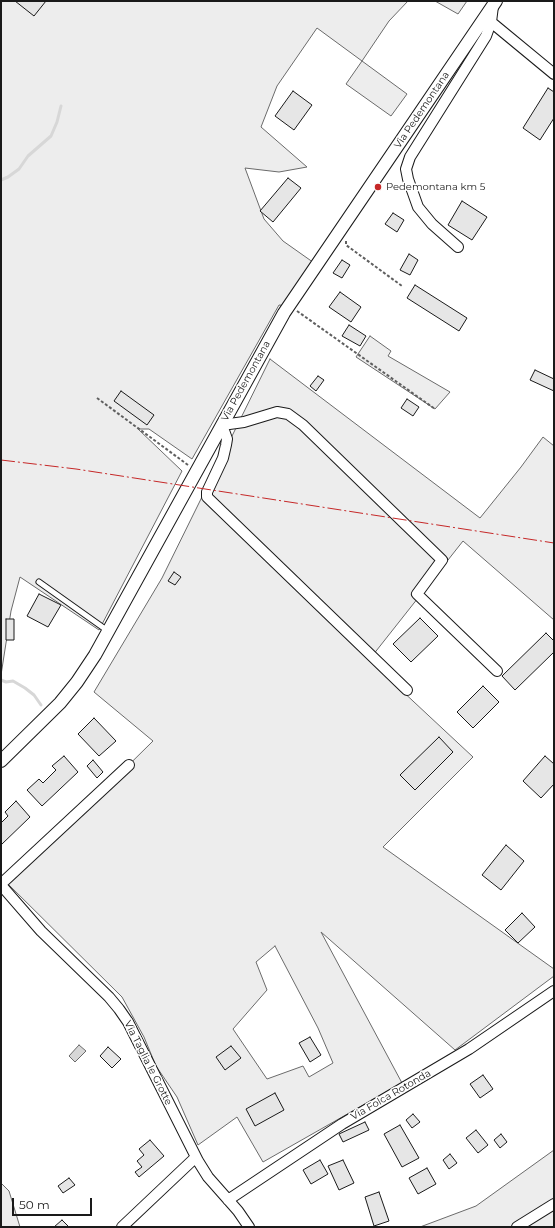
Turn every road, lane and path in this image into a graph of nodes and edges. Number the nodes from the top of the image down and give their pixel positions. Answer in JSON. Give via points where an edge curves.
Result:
{"nodes":[{"id":1,"x":494,"y":3,"type":"edge"},
{"id":2,"x":491,"y":22,"type":"junction"},
{"id":3,"x":554,"y":74,"type":"edge"},
{"id":4,"x":346,"y":222,"type":"junction"},
{"id":5,"x":458,"y":247,"type":"dead end"},
{"id":6,"x":402,"y":286,"type":"dead end"},
{"id":7,"x":289,"y":306,"type":"junction"},
{"id":8,"x":97,"y":398,"type":"dead end"},
{"id":9,"x":435,"y":409,"type":"dead end"},
{"id":10,"x":222,"y":425,"type":"junction"},
{"id":11,"x":197,"y":471,"type":"junction"},
{"id":12,"x":39,"y":582,"type":"dead end"},
{"id":13,"x":109,"y":631,"type":"junction"},
{"id":14,"x":497,"y":671,"type":"dead end"},
{"id":15,"x":407,"y":690,"type":"dead end"},
{"id":16,"x":1,"y":761,"type":"edge"},
{"id":17,"x":129,"y":765,"type":"dead end"},
{"id":18,"x":1,"y":885,"type":"edge"},
{"id":19,"x":554,"y":991,"type":"edge"},
{"id":20,"x":196,"y":1157,"type":"junction"},
{"id":21,"x":228,"y":1200,"type":"junction"},
{"id":22,"x":554,"y":1204,"type":"edge"},
{"id":23,"x":122,"y":1227,"type":"edge"},
{"id":24,"x":249,"y":1227,"type":"edge"},
{"id":25,"x":517,"y":1227,"type":"edge"}],
"edges":[{"from":1,"to":2,"type":"street"},
{"from":1,"to":4,"type":"street","name":"Via Pedemontana"},
{"from":2,"to":3,"type":"street"},
{"from":2,"to":5,"type":"street","via":[[486,36],[410,157],[406,169],[418,207],[432,224]]},
{"from":4,"to":6,"type":"path","via":[[346,245]]},
{"from":4,"to":7,"type":"street","name":"Via Pedemontana"},
{"from":7,"to":9,"type":"path"},
{"from":7,"to":10,"type":"street","name":"Via Pedemontana"},
{"from":8,"to":11,"type":"path"},
{"from":10,"to":11,"type":"street","name":"Via Pedemontana"},
{"from":10,"to":14,"type":"street","via":[[244,422],[277,412],[288,414],[303,425],[442,560],[417,594]]},
{"from":10,"to":15,"type":"street","via":[[227,439],[226,445],[207,497]]},
{"from":11,"to":13,"type":"street","name":"Via Pedemontana"},
{"from":12,"to":13,"type":"lane"},
{"from":13,"to":16,"type":"street","name":"Via Pedemontana","via":[[82,675],[63,699]]},
{"from":17,"to":18,"type":"street"},
{"from":18,"to":20,"type":"street","name":"Via Taglia le Grotte","via":[[40,931],[119,1008]]},
{"from":19,"to":21,"type":"street","name":"Via Folca Rotonda","via":[[469,1049],[342,1124]]},
{"from":20,"to":21,"type":"street","name":"Via Taglia le Grotte","via":[[208,1177]]},
{"from":20,"to":23,"type":"street"},
{"from":21,"to":24,"type":"street","name":"Via Taglia le Grotte"},
{"from":22,"to":25,"type":"street"}]}
